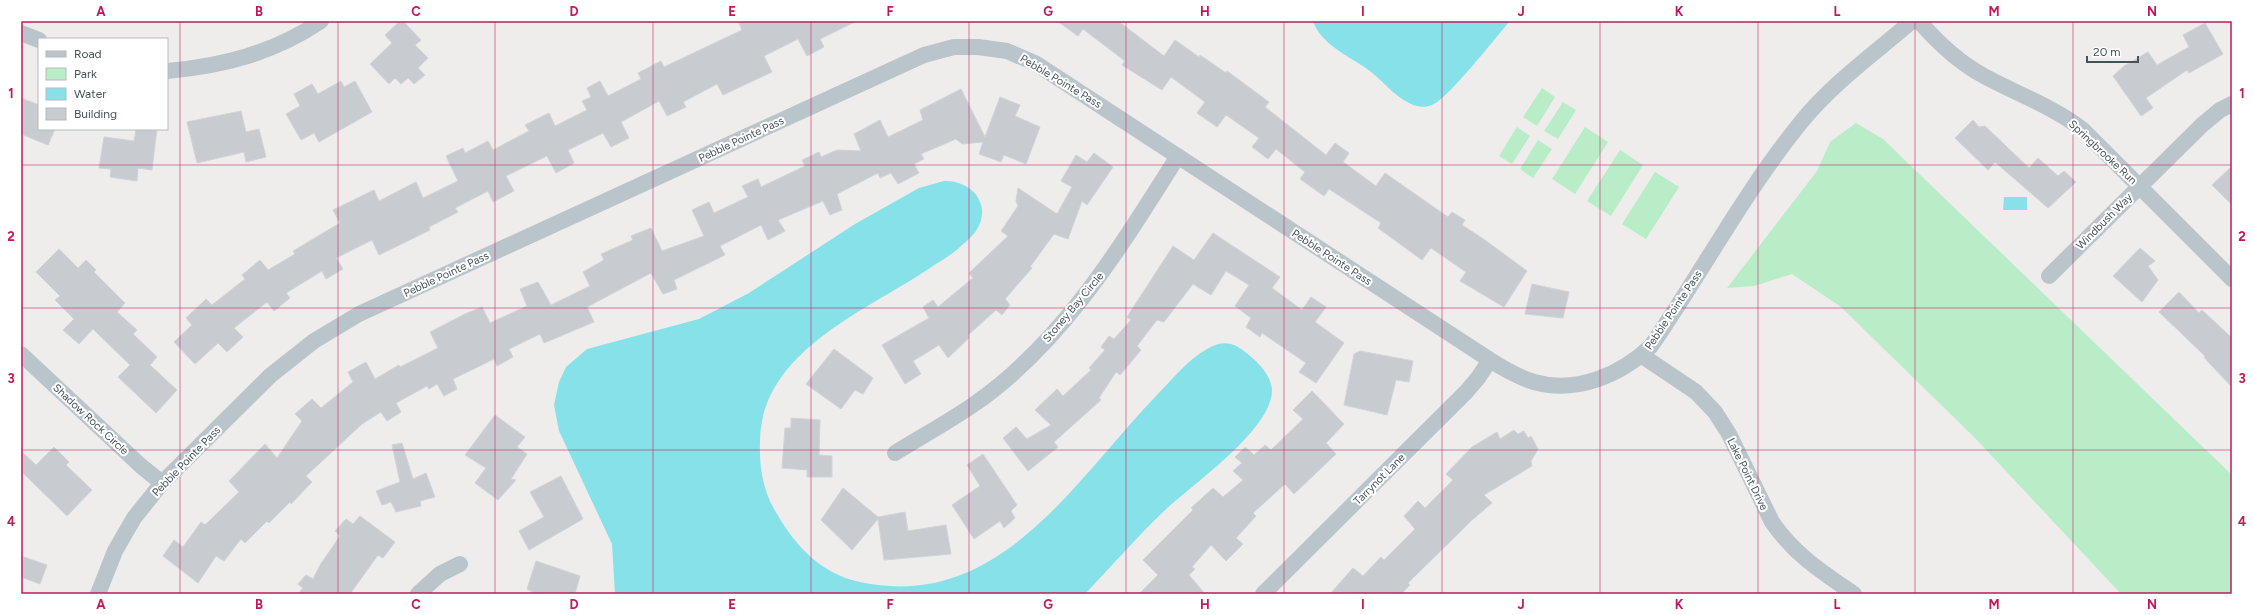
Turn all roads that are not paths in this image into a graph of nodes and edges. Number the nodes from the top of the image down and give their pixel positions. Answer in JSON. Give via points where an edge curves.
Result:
{"nodes":[{"id":1,"x":321,"y":21,"type":"edge"},
{"id":2,"x":1912,"y":21,"type":"edge"},
{"id":3,"x":1919,"y":21,"type":"edge"},
{"id":4,"x":21,"y":33,"type":"edge"},
{"id":5,"x":38,"y":40,"type":"edge"},
{"id":6,"x":168,"y":71,"type":"edge"},
{"id":7,"x":2232,"y":104,"type":"edge"},
{"id":8,"x":1178,"y":156,"type":"junction"},
{"id":9,"x":2139,"y":186,"type":"junction"},
{"id":10,"x":2049,"y":276,"type":"dead end"},
{"id":11,"x":2232,"y":279,"type":"edge"},
{"id":12,"x":21,"y":354,"type":"edge"},
{"id":13,"x":1641,"y":355,"type":"junction"},
{"id":14,"x":1490,"y":360,"type":"junction"},
{"id":15,"x":895,"y":453,"type":"dead end"},
{"id":16,"x":162,"y":483,"type":"junction"},
{"id":17,"x":460,"y":564,"type":"dead end"},
{"id":18,"x":98,"y":594,"type":"edge"},
{"id":19,"x":418,"y":594,"type":"edge"},
{"id":20,"x":1263,"y":594,"type":"edge"},
{"id":21,"x":1854,"y":594,"type":"edge"}],
"edges":[{"from":1,"to":6,"type":"street","via":[[286,42],[239,60]]},
{"from":2,"to":13,"type":"street","name":"Pebble Pointe Pass","via":[[1821,100],[1803,120],[1770,164],[1651,346]]},
{"from":3,"to":9,"type":"street","name":"Springbrooke Run","via":[[1936,41],[1958,60],[2070,120]]},
{"from":4,"to":5,"type":"street"},
{"from":7,"to":9,"type":"street","name":"Windbush Way","via":[[2220,110]]},
{"from":8,"to":14,"type":"street","name":"Pebble Pointe Pass"},
{"from":8,"to":15,"type":"street","name":"Stoney Bay Circle","via":[[1108,266],[1061,325],[1001,383],[974,405]]},
{"from":8,"to":16,"type":"street","name":"Pebble Pointe Pass","via":[[1020,55],[978,47],[954,47],[924,54],[343,323],[298,352],[271,375]]},
{"from":9,"to":10,"type":"street","name":"Windbush Way"},
{"from":9,"to":11,"type":"street","name":"Springbrooke Run"},
{"from":12,"to":16,"type":"street","name":"Shadow Rock Circle"},
{"from":13,"to":14,"type":"street","name":"Pebble Pointe Pass","via":[[1620,370],[1601,378],[1560,385],[1524,379]]},
{"from":13,"to":21,"type":"street","name":"Lake Point Drive","via":[[1696,392],[1711,407],[1723,423],[1782,537],[1807,562]]},
{"from":14,"to":20,"type":"street","name":"Tarrynot Lane","via":[[1466,392]]},
{"from":16,"to":18,"type":"street","name":"Pebble Pointe Pass","via":[[134,518],[114,551]]},
{"from":17,"to":19,"type":"street","via":[[440,574]]}]}
